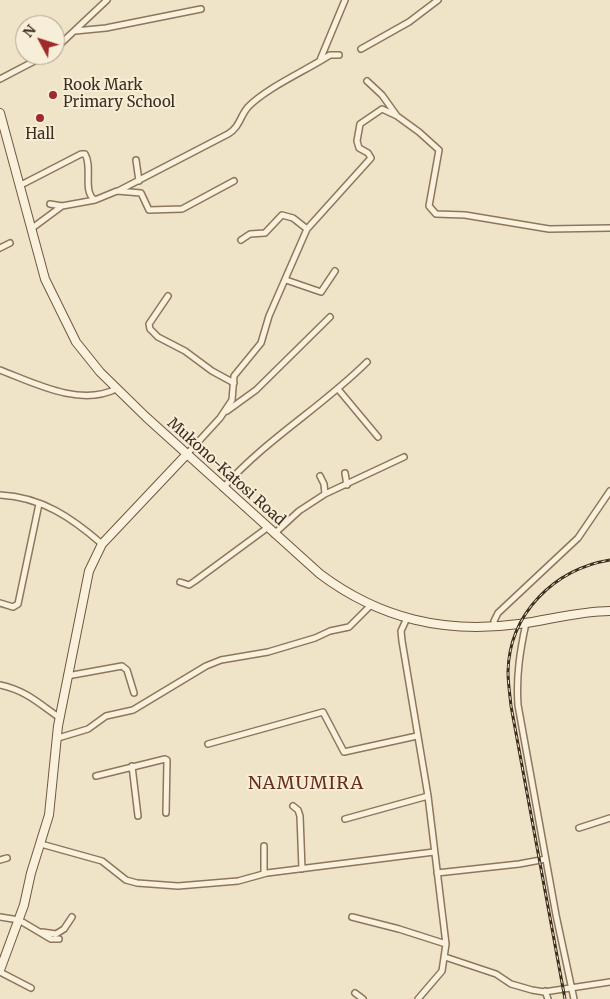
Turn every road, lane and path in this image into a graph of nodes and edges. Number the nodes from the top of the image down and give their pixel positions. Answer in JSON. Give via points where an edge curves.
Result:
{"nodes":[{"id":1,"x":107,"y":0,"type":"edge"},
{"id":2,"x":345,"y":0,"type":"edge"},
{"id":3,"x":438,"y":0,"type":"edge"},
{"id":4,"x":201,"y":9,"type":"dead end"},
{"id":5,"x":75,"y":32,"type":"junction"},
{"id":6,"x":65,"y":40,"type":"edge"},
{"id":7,"x":361,"y":49,"type":"dead end"},
{"id":8,"x":339,"y":55,"type":"dead end"},
{"id":9,"x":320,"y":61,"type":"junction"},
{"id":10,"x":27,"y":65,"type":"edge"},
{"id":11,"x":0,"y":79,"type":"edge"},
{"id":12,"x":367,"y":81,"type":"dead end"},
{"id":13,"x":0,"y":113,"type":"edge"},
{"id":14,"x":398,"y":116,"type":"junction"},
{"id":15,"x":3,"y":140,"type":"edge"},
{"id":16,"x":136,"y":160,"type":"dead end"},
{"id":17,"x":139,"y":181,"type":"junction"},
{"id":18,"x":234,"y":181,"type":"dead end"},
{"id":19,"x":19,"y":186,"type":"junction"},
{"id":20,"x":117,"y":191,"type":"junction"},
{"id":21,"x":95,"y":200,"type":"junction"},
{"id":22,"x":50,"y":204,"type":"dead end"},
{"id":23,"x":62,"y":206,"type":"junction"},
{"id":24,"x":610,"y":228,"type":"edge"},
{"id":25,"x":31,"y":229,"type":"junction"},
{"id":26,"x":307,"y":229,"type":"junction"},
{"id":27,"x":241,"y":240,"type":"dead end"},
{"id":28,"x":10,"y":243,"type":"dead end"},
{"id":29,"x":0,"y":248,"type":"edge"},
{"id":30,"x":335,"y":271,"type":"dead end"},
{"id":31,"x":286,"y":280,"type":"junction"},
{"id":32,"x":168,"y":296,"type":"dead end"},
{"id":33,"x":330,"y":317,"type":"dead end"},
{"id":34,"x":367,"y":362,"type":"dead end"},
{"id":35,"x":0,"y":370,"type":"edge"},
{"id":36,"x":234,"y":383,"type":"junction"},
{"id":37,"x":116,"y":388,"type":"junction"},
{"id":38,"x":338,"y":389,"type":"junction"},
{"id":39,"x":224,"y":412,"type":"junction"},
{"id":40,"x":378,"y":437,"type":"dead end"},
{"id":41,"x":187,"y":454,"type":"junction"},
{"id":42,"x":404,"y":457,"type":"dead end"},
{"id":43,"x":345,"y":473,"type":"dead end"},
{"id":44,"x":320,"y":476,"type":"dead end"},
{"id":45,"x":348,"y":484,"type":"junction"},
{"id":46,"x":224,"y":488,"type":"junction"},
{"id":47,"x":609,"y":493,"type":"edge"},
{"id":48,"x":325,"y":494,"type":"junction"},
{"id":49,"x":0,"y":495,"type":"edge"},
{"id":50,"x":39,"y":504,"type":"junction"},
{"id":51,"x":267,"y":528,"type":"junction"},
{"id":52,"x":274,"y":534,"type":"junction"},
{"id":53,"x":102,"y":544,"type":"junction"},
{"id":54,"x":180,"y":582,"type":"dead end"},
{"id":55,"x":0,"y":603,"type":"edge"},
{"id":56,"x":371,"y":605,"type":"junction"},
{"id":57,"x":610,"y":611,"type":"edge"},
{"id":58,"x":407,"y":618,"type":"junction"},
{"id":59,"x":526,"y":623,"type":"junction"},
{"id":60,"x":495,"y":626,"type":"junction"},
{"id":61,"x":68,"y":676,"type":"junction"},
{"id":62,"x":0,"y":685,"type":"edge"},
{"id":63,"x":134,"y":693,"type":"dead end"},
{"id":64,"x":60,"y":718,"type":"junction"},
{"id":65,"x":417,"y":736,"type":"junction"},
{"id":66,"x":58,"y":738,"type":"junction"},
{"id":67,"x":208,"y":744,"type":"dead end"},
{"id":68,"x":132,"y":766,"type":"junction"},
{"id":69,"x":96,"y":776,"type":"dead end"},
{"id":70,"x":428,"y":796,"type":"junction"},
{"id":71,"x":293,"y":806,"type":"dead end"},
{"id":72,"x":166,"y":813,"type":"dead end"},
{"id":73,"x":138,"y":816,"type":"dead end"},
{"id":74,"x":610,"y":818,"type":"edge"},
{"id":75,"x":345,"y":819,"type":"dead end"},
{"id":76,"x":579,"y":828,"type":"dead end"},
{"id":77,"x":41,"y":844,"type":"junction"},
{"id":78,"x":264,"y":846,"type":"dead end"},
{"id":79,"x":434,"y":852,"type":"junction"},
{"id":80,"x":7,"y":858,"type":"dead end"},
{"id":81,"x":546,"y":859,"type":"junction"},
{"id":82,"x":0,"y":860,"type":"edge"},
{"id":83,"x":302,"y":869,"type":"junction"},
{"id":84,"x":264,"y":873,"type":"junction"},
{"id":85,"x":437,"y":873,"type":"junction"},
{"id":86,"x":0,"y":917,"type":"edge"},
{"id":87,"x":72,"y":917,"type":"dead end"},
{"id":88,"x":352,"y":917,"type":"dead end"},
{"id":89,"x":19,"y":920,"type":"junction"},
{"id":90,"x":41,"y":932,"type":"junction"},
{"id":91,"x":59,"y":940,"type":"dead end"},
{"id":92,"x":446,"y":944,"type":"junction"},
{"id":93,"x":446,"y":957,"type":"junction"},
{"id":94,"x":0,"y":971,"type":"edge"},
{"id":95,"x":610,"y":982,"type":"edge"},
{"id":96,"x":572,"y":987,"type":"junction"},
{"id":97,"x":31,"y":988,"type":"dead end"},
{"id":98,"x":546,"y":992,"type":"junction"},
{"id":99,"x":355,"y":993,"type":"dead end"},
{"id":100,"x":363,"y":999,"type":"edge"},
{"id":101,"x":418,"y":999,"type":"edge"},
{"id":102,"x":548,"y":999,"type":"edge"},
{"id":103,"x":574,"y":999,"type":"edge"}],
"edges":[{"from":1,"to":5,"type":"street"},
{"from":2,"to":9,"type":"street"},
{"from":3,"to":7,"type":"street","via":[[409,22]]},
{"from":4,"to":5,"type":"street"},
{"from":5,"to":6,"type":"street"},
{"from":8,"to":9,"type":"street","via":[[330,55]]},
{"from":9,"to":17,"type":"street","via":[[247,107],[234,131]]},
{"from":10,"to":11,"type":"street"},
{"from":12,"to":14,"type":"street"},
{"from":13,"to":15,"type":"main road","name":"Mukono-Katosi Road"},
{"from":14,"to":24,"type":"street","via":[[439,150],[429,206],[436,214],[465,215],[549,230]]},
{"from":14,"to":26,"type":"street","via":[[382,109],[360,124],[359,148],[371,158]]},
{"from":15,"to":19,"type":"main road","name":"Mukono-Katosi Road"},
{"from":16,"to":17,"type":"street"},
{"from":17,"to":20,"type":"street"},
{"from":18,"to":20,"type":"street","via":[[176,210],[149,210],[141,194]]},
{"from":19,"to":21,"type":"street","via":[[84,154],[89,160],[89,192]]},
{"from":19,"to":25,"type":"main road","name":"Mukono-Katosi Road"},
{"from":20,"to":21,"type":"street"},
{"from":21,"to":23,"type":"street"},
{"from":22,"to":23,"type":"street"},
{"from":23,"to":25,"type":"street"},
{"from":25,"to":37,"type":"main road","name":"Mukono-Katosi Road","via":[[45,279],[64,322],[90,361]]},
{"from":26,"to":27,"type":"street","via":[[282,215],[265,233],[250,234]]},
{"from":26,"to":31,"type":"street"},
{"from":28,"to":29,"type":"street"},
{"from":30,"to":31,"type":"street","via":[[321,292]]},
{"from":31,"to":36,"type":"street","via":[[261,342],[234,376]]},
{"from":32,"to":36,"type":"street","via":[[149,324],[152,333]]},
{"from":33,"to":39,"type":"street","via":[[256,390]]},
{"from":34,"to":38,"type":"street"},
{"from":35,"to":37,"type":"street","via":[[62,392],[100,395]]},
{"from":36,"to":39,"type":"street","via":[[232,400]]},
{"from":37,"to":41,"type":"main road","name":"Mukono-Katosi Road"},
{"from":38,"to":40,"type":"street"},
{"from":38,"to":46,"type":"street","via":[[250,461]]},
{"from":39,"to":41,"type":"street"},
{"from":41,"to":46,"type":"main road","name":"Mukono-Katosi Road"},
{"from":41,"to":53,"type":"main road"},
{"from":42,"to":45,"type":"street"},
{"from":43,"to":45,"type":"street"},
{"from":44,"to":48,"type":"street"},
{"from":45,"to":48,"type":"street"},
{"from":46,"to":51,"type":"main road","name":"Mukono-Katosi Road"},
{"from":47,"to":60,"type":"street","via":[[578,538],[498,613]]},
{"from":48,"to":52,"type":"street","via":[[299,511]]},
{"from":49,"to":50,"type":"street"},
{"from":50,"to":53,"type":"street","via":[[70,518]]},
{"from":50,"to":55,"type":"street","via":[[18,604],[13,607]]},
{"from":51,"to":52,"type":"main road","name":"Mukono-Katosi Road"},
{"from":51,"to":54,"type":"street","via":[[195,582]]},
{"from":52,"to":56,"type":"main road","name":"Mukono-Katosi Road","via":[[335,585]]},
{"from":53,"to":61,"type":"main road","via":[[89,571]]},
{"from":56,"to":58,"type":"main road","name":"Mukono-Katosi Road"},
{"from":56,"to":66,"type":"street","via":[[349,627],[268,652],[221,660],[133,710],[106,716],[88,729]]},
{"from":57,"to":59,"type":"main road","name":"Mukono-Katosi Road"},
{"from":58,"to":60,"type":"main road","name":"Mukono-Katosi Road","via":[[442,626]]},
{"from":58,"to":65,"type":"street","via":[[401,631]]},
{"from":59,"to":60,"type":"main road","name":"Mukono-Katosi Road"},
{"from":59,"to":81,"type":"street","via":[[519,658],[518,705]]},
{"from":61,"to":63,"type":"street","via":[[122,666],[127,670]]},
{"from":61,"to":64,"type":"main road"},
{"from":62,"to":64,"type":"street","via":[[33,697]]},
{"from":64,"to":66,"type":"main road"},
{"from":65,"to":67,"type":"street","via":[[344,752],[323,712]]},
{"from":65,"to":70,"type":"street"},
{"from":66,"to":77,"type":"main road","via":[[52,797]]},
{"from":68,"to":69,"type":"street"},
{"from":68,"to":72,"type":"street","via":[[167,760]]},
{"from":68,"to":73,"type":"street"},
{"from":70,"to":75,"type":"street"},
{"from":70,"to":79,"type":"street"},
{"from":71,"to":83,"type":"street","via":[[300,816]]},
{"from":74,"to":76,"type":"street"},
{"from":77,"to":84,"type":"street","via":[[102,861],[126,880],[136,883],[207,885]]},
{"from":77,"to":89,"type":"main road"},
{"from":78,"to":84,"type":"street"},
{"from":79,"to":83,"type":"street"},
{"from":79,"to":85,"type":"street"},
{"from":80,"to":82,"type":"street"},
{"from":81,"to":85,"type":"street"},
{"from":81,"to":96,"type":"street"},
{"from":83,"to":84,"type":"street"},
{"from":85,"to":92,"type":"street"},
{"from":86,"to":89,"type":"street"},
{"from":87,"to":90,"type":"street","via":[[56,934]]},
{"from":88,"to":92,"type":"street"},
{"from":89,"to":90,"type":"street"},
{"from":89,"to":94,"type":"main road"},
{"from":90,"to":91,"type":"street","via":[[50,939]]},
{"from":92,"to":93,"type":"street"},
{"from":93,"to":98,"type":"street","via":[[496,974],[511,984]]},
{"from":93,"to":101,"type":"street","via":[[442,971]]},
{"from":94,"to":97,"type":"street"},
{"from":95,"to":96,"type":"street"},
{"from":96,"to":98,"type":"street"},
{"from":96,"to":103,"type":"street"},
{"from":98,"to":102,"type":"street"},
{"from":99,"to":100,"type":"street"}]}
